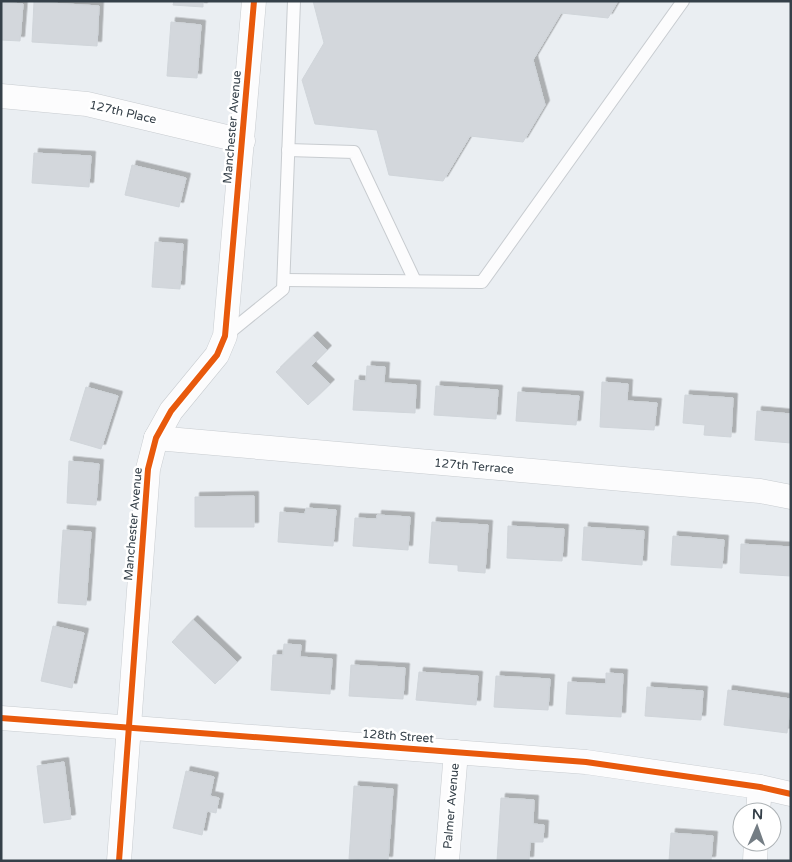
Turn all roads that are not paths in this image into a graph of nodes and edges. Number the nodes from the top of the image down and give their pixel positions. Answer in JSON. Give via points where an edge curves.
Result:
{"nodes":[{"id":1,"x":254,"y":1,"type":"edge"},
{"id":2,"x":294,"y":1,"type":"edge"},
{"id":3,"x":683,"y":1,"type":"edge"},
{"id":4,"x":1,"y":96,"type":"edge"},
{"id":5,"x":243,"y":141,"type":"junction"},
{"id":6,"x":288,"y":150,"type":"junction"},
{"id":7,"x":284,"y":280,"type":"junction"},
{"id":8,"x":415,"y":281,"type":"junction"},
{"id":9,"x":224,"y":336,"type":"junction"},
{"id":10,"x":156,"y":438,"type":"junction"},
{"id":11,"x":791,"y":497,"type":"edge"},
{"id":12,"x":1,"y":718,"type":"edge"},
{"id":13,"x":129,"y":727,"type":"junction"},
{"id":14,"x":456,"y":752,"type":"junction"},
{"id":15,"x":760,"y":787,"type":"junction"},
{"id":16,"x":791,"y":794,"type":"edge"},
{"id":17,"x":759,"y":802,"type":"edge"},
{"id":18,"x":119,"y":861,"type":"edge"},
{"id":19,"x":447,"y":861,"type":"edge"}],
"edges":[{"from":1,"to":5,"type":"street","name":"Manchester Avenue"},
{"from":2,"to":6,"type":"lane"},
{"from":3,"to":8,"type":"lane","via":[[482,282]]},
{"from":4,"to":5,"type":"street","name":"127th Place","via":[[87,104]]},
{"from":5,"to":9,"type":"street","name":"Manchester Avenue"},
{"from":6,"to":7,"type":"lane"},
{"from":6,"to":8,"type":"lane","via":[[354,152]]},
{"from":7,"to":8,"type":"lane"},
{"from":7,"to":9,"type":"lane","via":[[284,289]]},
{"from":9,"to":10,"type":"street","name":"Manchester Avenue","via":[[217,355],[171,411]]},
{"from":10,"to":11,"type":"street","name":"127th Terrace"},
{"from":10,"to":13,"type":"street","name":"Manchester Avenue","via":[[148,469]]},
{"from":12,"to":13,"type":"street","name":"128th Street"},
{"from":13,"to":14,"type":"street","name":"128th Street"},
{"from":13,"to":18,"type":"street","name":"Manchester Avenue"},
{"from":14,"to":15,"type":"street","name":"128th Street","via":[[586,762]]},
{"from":14,"to":19,"type":"street","name":"Palmer Avenue"},
{"from":15,"to":16,"type":"street","name":"128th Street"},
{"from":15,"to":17,"type":"street"}]}
